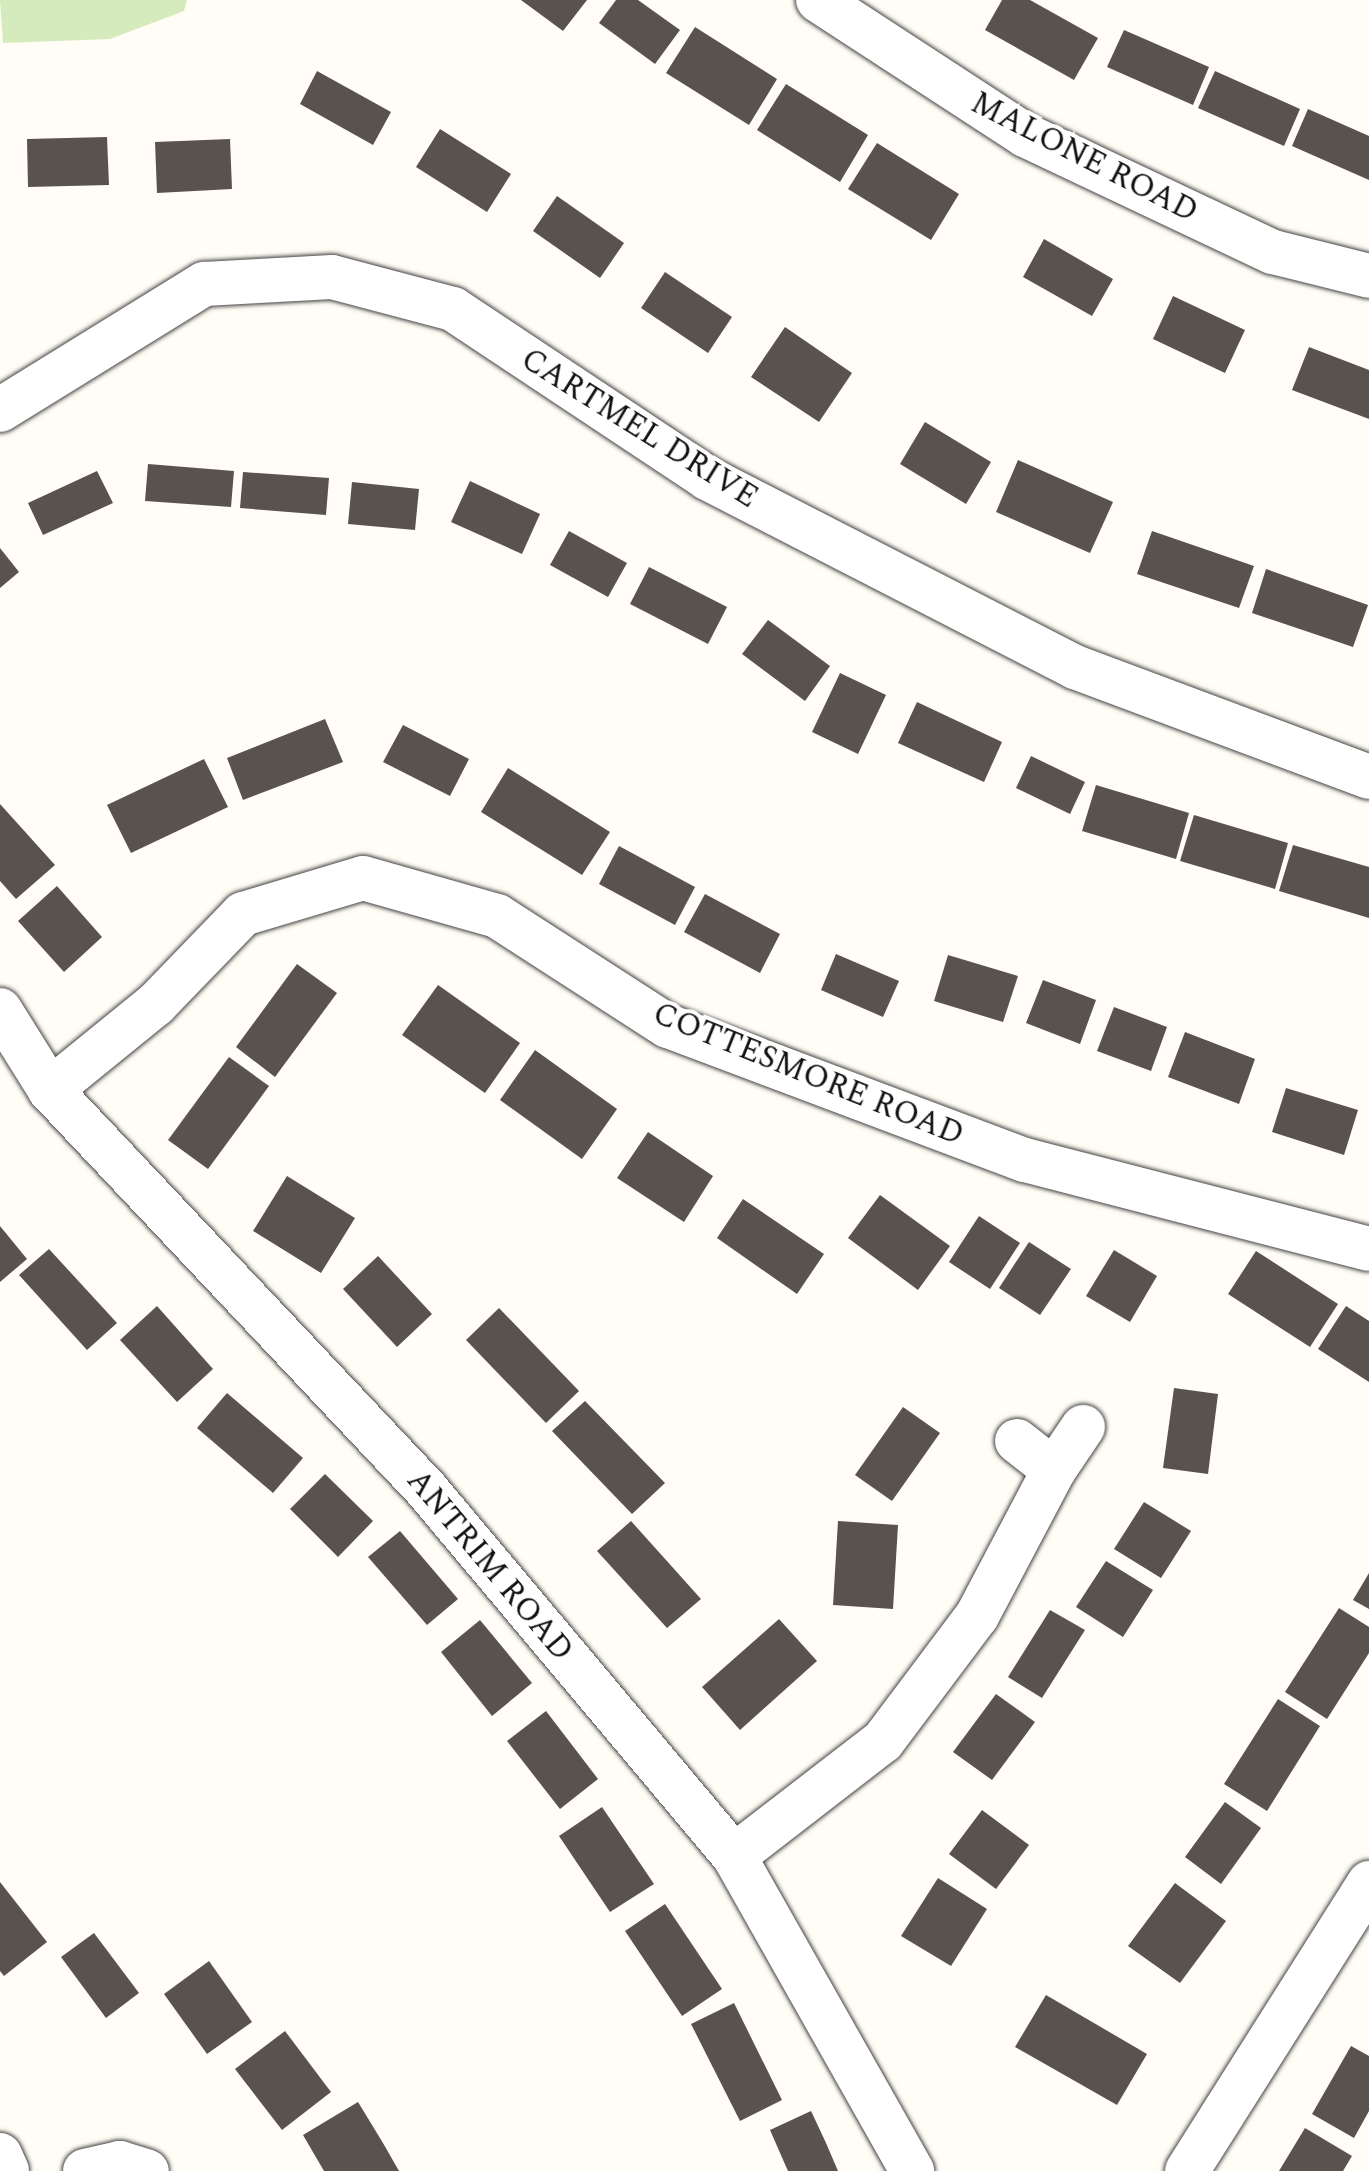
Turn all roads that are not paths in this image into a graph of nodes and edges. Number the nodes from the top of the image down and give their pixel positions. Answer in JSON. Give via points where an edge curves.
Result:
{"nodes":[{"id":1,"x":818,"y":0,"type":"edge"},
{"id":2,"x":1369,"y":276,"type":"edge"},
{"id":3,"x":1,"y":407,"type":"edge"},
{"id":4,"x":1369,"y":777,"type":"edge"},
{"id":5,"x":0,"y":1010,"type":"edge"},
{"id":6,"x":50,"y":1090,"type":"junction"},
{"id":7,"x":1369,"y":1249,"type":"edge"},
{"id":8,"x":1083,"y":1427,"type":"dead end"},
{"id":9,"x":1017,"y":1441,"type":"dead end"},
{"id":10,"x":1054,"y":1470,"type":"junction"},
{"id":11,"x":734,"y":1856,"type":"junction"},
{"id":12,"x":1369,"y":1883,"type":"edge"},
{"id":13,"x":0,"y":2155,"type":"edge"},
{"id":14,"x":7,"y":2171,"type":"edge"},
{"id":15,"x":85,"y":2171,"type":"edge"},
{"id":16,"x":147,"y":2171,"type":"edge"},
{"id":17,"x":912,"y":2171,"type":"edge"},
{"id":18,"x":1187,"y":2171,"type":"edge"}],
"edges":[{"from":1,"to":2,"type":"street","name":"MALONE ROAD","via":[[1025,135],[1273,252]]},
{"from":3,"to":4,"type":"street","name":"CARTMEL DRIVE","via":[[204,284],[332,277],[453,309],[707,478],[1075,667]]},
{"from":5,"to":6,"type":"street","name":"ANTRIM ROAD"},
{"from":6,"to":7,"type":"street","name":"COTTESMORE ROAD","via":[[156,1004],[243,914],[363,878],[497,916],[668,1026],[1025,1160]]},
{"from":6,"to":11,"type":"street","name":"ANTRIM ROAD","via":[[426,1489]]},
{"from":8,"to":10,"type":"street"},
{"from":9,"to":10,"type":"street"},
{"from":10,"to":11,"type":"street","via":[[977,1616],[883,1741]]},
{"from":11,"to":17,"type":"street","name":"ANTRIM ROAD"},
{"from":12,"to":18,"type":"street"},
{"from":13,"to":14,"type":"street"},
{"from":15,"to":16,"type":"street","via":[[120,2163]]}]}
